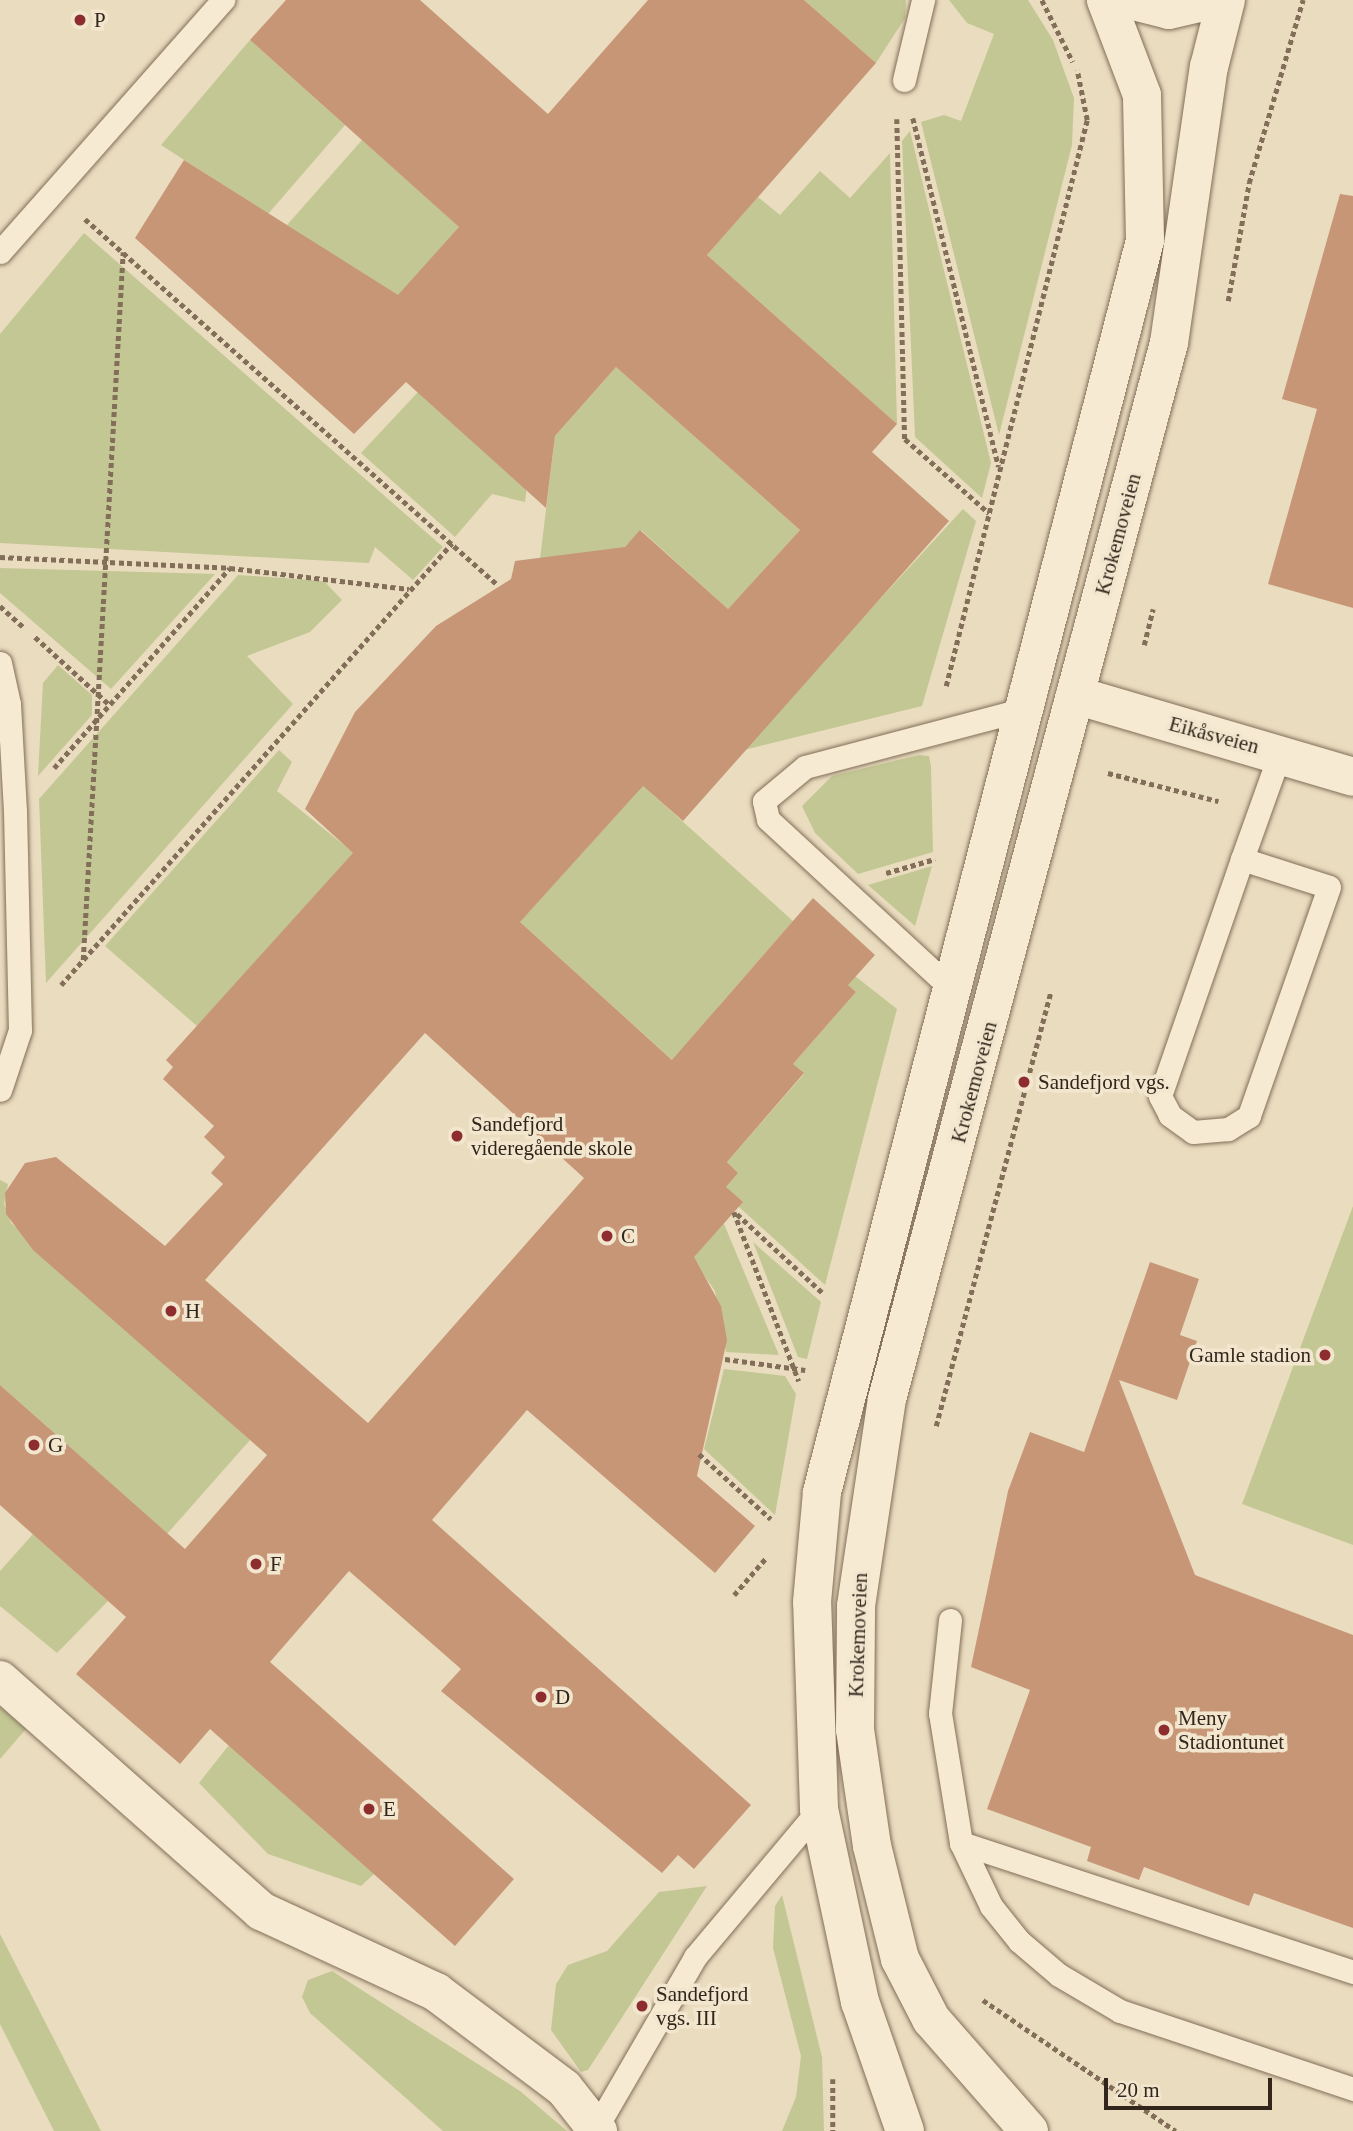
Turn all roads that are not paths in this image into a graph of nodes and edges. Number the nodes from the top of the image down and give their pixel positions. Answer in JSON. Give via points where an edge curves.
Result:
{"nodes":[{"id":1,"x":223,"y":0,"type":"edge"},
{"id":2,"x":923,"y":0,"type":"edge"},
{"id":3,"x":1106,"y":0,"type":"edge"},
{"id":4,"x":1130,"y":0,"type":"edge"},
{"id":5,"x":1212,"y":0,"type":"edge"},
{"id":6,"x":1226,"y":0,"type":"edge"},
{"id":7,"x":904,"y":80,"type":"road end"},
{"id":8,"x":0,"y":252,"type":"edge"},
{"id":9,"x":0,"y":663,"type":"edge"},
{"id":10,"x":1075,"y":695,"type":"junction"},
{"id":11,"x":1028,"y":708,"type":"junction"},
{"id":12,"x":1280,"y":753,"type":"junction"},
{"id":13,"x":1353,"y":777,"type":"edge"},
{"id":14,"x":1242,"y":859,"type":"junction"},
{"id":15,"x":953,"y":990,"type":"junction"},
{"id":16,"x":0,"y":1090,"type":"edge"},
{"id":17,"x":950,"y":1620,"type":"dead end"},
{"id":18,"x":0,"y":1679,"type":"edge"},
{"id":19,"x":819,"y":1809,"type":"junction"},
{"id":20,"x":961,"y":1843,"type":"junction"},
{"id":21,"x":1353,"y":1972,"type":"edge"},
{"id":22,"x":1353,"y":2089,"type":"edge"},
{"id":23,"x":597,"y":2129,"type":"edge"},
{"id":24,"x":905,"y":2131,"type":"edge"},
{"id":25,"x":1029,"y":2131,"type":"edge"}],
"edges":[{"from":1,"to":8,"type":"lane"},
{"from":2,"to":7,"type":"lane"},
{"from":3,"to":11,"type":"main road","name":"Krokemoveien","via":[[1142,95],[1144,240]]},
{"from":4,"to":5,"type":"main road","via":[[1169,10]]},
{"from":6,"to":10,"type":"main road","name":"Krokemoveien","via":[[1209,67],[1169,343]]},
{"from":9,"to":16,"type":"lane","via":[[9,704],[15,811],[20,1030]]},
{"from":10,"to":12,"type":"main road","name":"Eikåsveien"},
{"from":10,"to":25,"type":"main road","name":"Krokemoveien","via":[[887,1399],[856,1606],[856,1730],[872,1846],[900,1959],[931,2019]]},
{"from":11,"to":15,"type":"main road","name":"Krokemoveien"},
{"from":11,"to":15,"type":"lane","via":[[806,767],[776,785],[764,801],[768,819]]},
{"from":12,"to":13,"type":"main road","name":"Eikåsveien"},
{"from":12,"to":14,"type":"lane"},
{"from":14,"to":14,"type":"lane","via":[[1160,1096],[1170,1115],[1193,1132],[1228,1129],[1249,1116],[1329,887]]},
{"from":15,"to":19,"type":"main road","name":"Krokemoveien","via":[[822,1492],[812,1602]]},
{"from":17,"to":20,"type":"lane","via":[[940,1713]]},
{"from":18,"to":23,"type":"main road","via":[[261,1911],[436,1992],[564,2088]]},
{"from":19,"to":23,"type":"lane","via":[[695,1957]]},
{"from":19,"to":24,"type":"main road","name":"Krokemoveien","via":[[860,2002]]},
{"from":20,"to":21,"type":"lane"},
{"from":20,"to":22,"type":"lane","via":[[991,1906],[1059,1975],[1120,2011]]}]}
